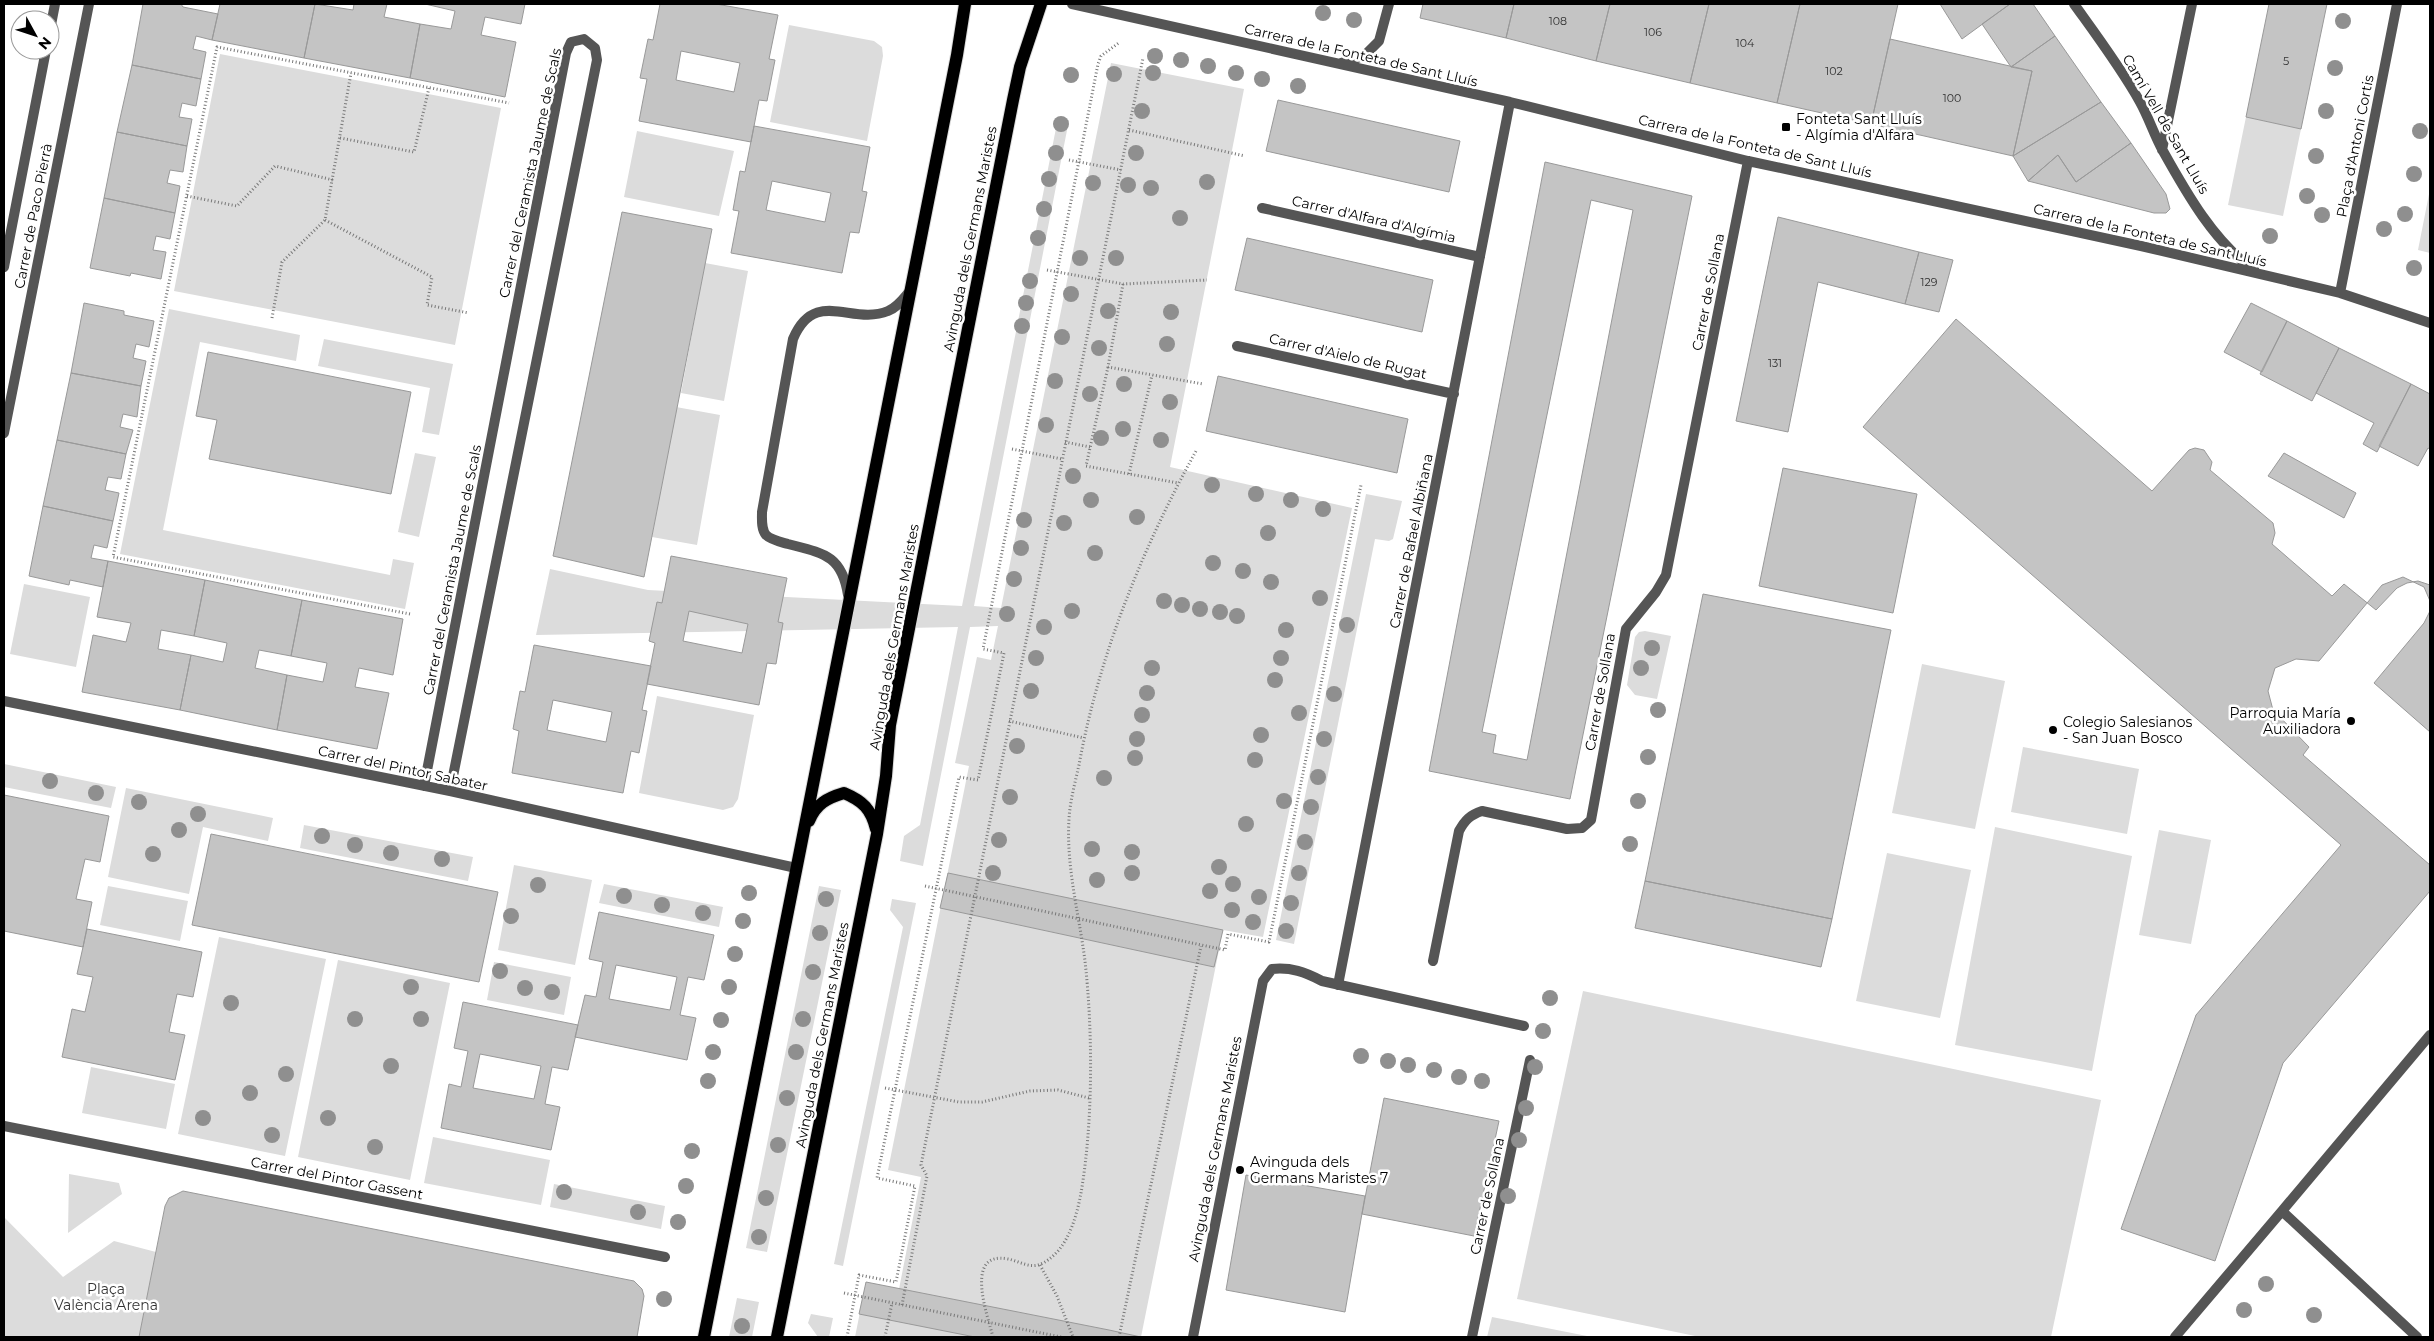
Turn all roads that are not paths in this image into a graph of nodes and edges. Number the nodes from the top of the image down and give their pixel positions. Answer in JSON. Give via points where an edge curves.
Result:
{"nodes":[{"id":1,"x":89,"y":4,"type":"edge"},
{"id":2,"x":965,"y":4,"type":"edge"},
{"id":3,"x":1040,"y":4,"type":"edge"},
{"id":4,"x":1072,"y":4,"type":"edge"},
{"id":5,"x":1389,"y":4,"type":"edge"},
{"id":6,"x":2074,"y":4,"type":"edge"},
{"id":7,"x":2192,"y":4,"type":"edge"},
{"id":8,"x":2397,"y":4,"type":"edge"},
{"id":9,"x":44,"y":60,"type":"edge"},
{"id":10,"x":1340,"y":64,"type":"junction"},
{"id":11,"x":1510,"y":102,"type":"junction"},
{"id":12,"x":2162,"y":150,"type":"junction"},
{"id":13,"x":1748,"y":160,"type":"junction"},
{"id":14,"x":1262,"y":208,"type":"dead end"},
{"id":15,"x":1480,"y":257,"type":"junction"},
{"id":16,"x":4,"y":267,"type":"edge"},
{"id":17,"x":2260,"y":274,"type":"junction"},
{"id":18,"x":911,"y":290,"type":"junction"},
{"id":19,"x":2340,"y":293,"type":"junction"},
{"id":20,"x":2430,"y":322,"type":"edge"},
{"id":21,"x":1237,"y":346,"type":"dead end"},
{"id":22,"x":1454,"y":394,"type":"junction"},
{"id":23,"x":4,"y":433,"type":"edge"},
{"id":24,"x":849,"y":597,"type":"junction"},
{"id":25,"x":4,"y":701,"type":"edge"},
{"id":26,"x":424,"y":786,"type":"junction"},
{"id":27,"x":450,"y":791,"type":"junction"},
{"id":28,"x":803,"y":834,"type":"junction"},
{"id":29,"x":877,"y":834,"type":"junction"},
{"id":30,"x":796,"y":868,"type":"junction"},
{"id":31,"x":1433,"y":961,"type":"dead end"},
{"id":32,"x":1338,"y":984,"type":"junction"},
{"id":33,"x":1524,"y":1026,"type":"dead end"},
{"id":34,"x":2430,"y":1035,"type":"edge"},
{"id":35,"x":1530,"y":1060,"type":"dead end"},
{"id":36,"x":4,"y":1126,"type":"edge"},
{"id":37,"x":2282,"y":1211,"type":"junction"},
{"id":38,"x":665,"y":1258,"type":"dead end"},
{"id":39,"x":704,"y":1337,"type":"edge"},
{"id":40,"x":777,"y":1337,"type":"edge"},
{"id":41,"x":1193,"y":1337,"type":"edge"},
{"id":42,"x":1472,"y":1337,"type":"edge"},
{"id":43,"x":2175,"y":1337,"type":"edge"},
{"id":44,"x":2417,"y":1337,"type":"edge"}],
"edges":[{"from":1,"to":23,"type":"street","name":"Carrer de Paco Pierrà"},
{"from":2,"to":18,"type":"main road"},
{"from":3,"to":29,"type":"main road","name":"Avinguda dels Germans Maristes","via":[[1020,67],[1011,110],[890,725]]},
{"from":4,"to":10,"type":"street","name":"Carrera de la Fonteta de Sant Lluís"},
{"from":5,"to":10,"type":"street","via":[[1378,41],[1364,56]]},
{"from":6,"to":12,"type":"street","name":"Camí Vell de Sant Lluís","via":[[2130,86]]},
{"from":7,"to":12,"type":"street"},
{"from":8,"to":19,"type":"street","name":"Plaça d'Antoni Cortis"},
{"from":9,"to":16,"type":"street","name":"Carrer de Paco Pierrà"},
{"from":10,"to":11,"type":"street","name":"Carrera de la Fonteta de Sant Lluís"},
{"from":11,"to":13,"type":"street","name":"Carrera de la Fonteta de Sant Lluís"},
{"from":11,"to":15,"type":"street","name":"Carrer de Rafael Albiñana"},
{"from":12,"to":17,"type":"street","name":"Camí Vell de Sant Lluís","via":[[2224,244],[2238,259]]},
{"from":13,"to":17,"type":"street","name":"Carrera de la Fonteta de Sant Lluís"},
{"from":13,"to":31,"type":"street","name":"Carrer de Sollana","via":[[1666,576],[1626,629],[1591,820],[1582,828],[1567,829],[1482,811],[1471,814],[1459,831]]},
{"from":14,"to":15,"type":"street","name":"Carrer d'Alfara d'Algímia"},
{"from":15,"to":22,"type":"street","name":"Carrer de Rafael Albiñana"},
{"from":17,"to":19,"type":"street","name":"Carrera de la Fonteta de Sant Lluís"},
{"from":18,"to":24,"type":"main road"},
{"from":18,"to":24,"type":"street","via":[[889,311],[876,314],[817,312],[798,328],[793,339],[762,526],[766,535],[777,541],[825,555],[837,564],[846,576]]},
{"from":19,"to":20,"type":"street","name":"Carrera de la Fonteta de Sant Lluís"},
{"from":21,"to":22,"type":"street","name":"Carrer d'Aielo de Rugat"},
{"from":22,"to":32,"type":"street","name":"Carrer de Rafael Albiñana"},
{"from":24,"to":28,"type":"main road"},
{"from":25,"to":26,"type":"street","name":"Carrer del Pintor Sabater"},
{"from":26,"to":27,"type":"street","name":"Carrer del Pintor Sabater"},
{"from":26,"to":27,"type":"street","name":"Carrer del Ceramista Jaume de Scals","via":[[566,53],[571,42],[584,39],[595,48],[597,60]]},
{"from":27,"to":30,"type":"street","name":"Carrer del Pintor Sabater"},
{"from":28,"to":29,"type":"main road","via":[[813,811],[826,799],[844,793],[862,801],[873,816]]},
{"from":28,"to":30,"type":"main road"},
{"from":29,"to":40,"type":"main road","name":"Avinguda dels Germans Maristes"},
{"from":30,"to":39,"type":"main road"},
{"from":32,"to":33,"type":"street"},
{"from":32,"to":41,"type":"street","name":"Avinguda dels Germans Maristes","via":[[1285,968],[1272,968],[1263,981]]},
{"from":34,"to":37,"type":"street"},
{"from":35,"to":42,"type":"street","name":"Carrer de Sollana"},
{"from":36,"to":38,"type":"street","name":"Carrer del Pintor Gassent"},
{"from":37,"to":43,"type":"street"},
{"from":37,"to":44,"type":"street"}]}
